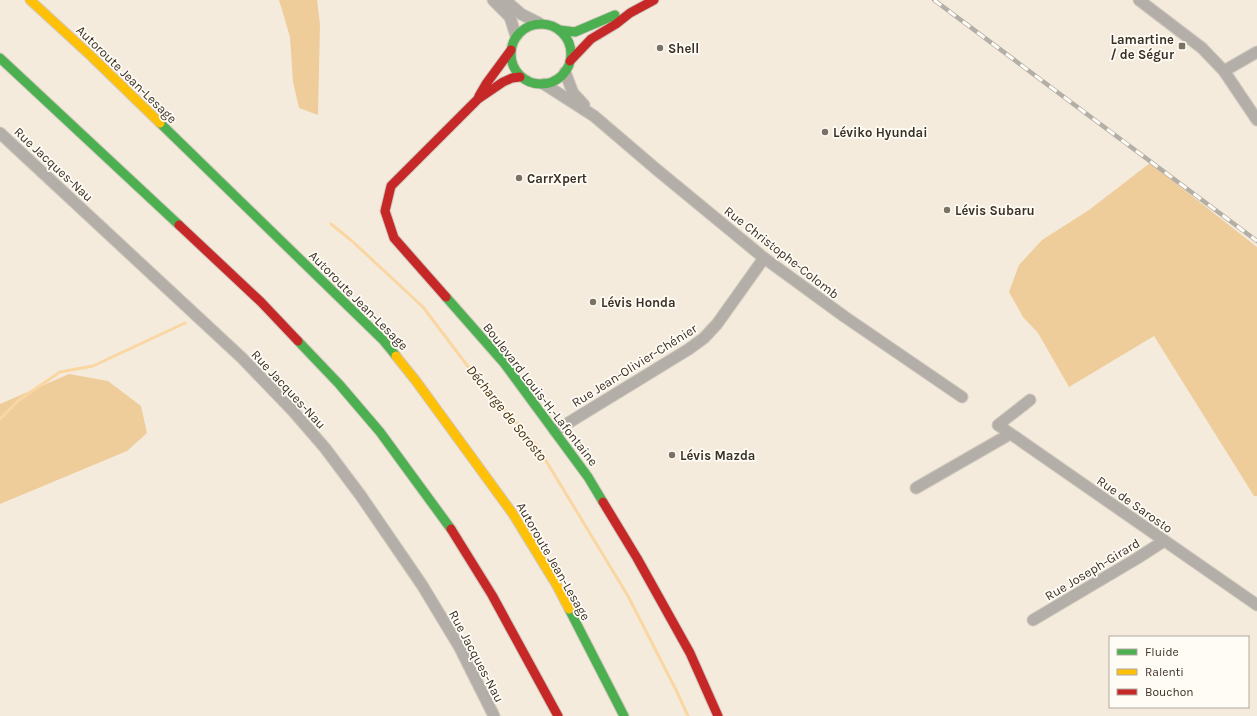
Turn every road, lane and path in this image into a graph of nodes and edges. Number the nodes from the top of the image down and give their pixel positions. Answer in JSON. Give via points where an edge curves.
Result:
{"nodes":[{"id":1,"x":30,"y":0,"type":"edge"},
{"id":2,"x":493,"y":0,"type":"edge"},
{"id":3,"x":504,"y":0,"type":"edge"},
{"id":4,"x":654,"y":0,"type":"edge"},
{"id":5,"x":1139,"y":0,"type":"edge"},
{"id":6,"x":630,"y":13,"type":"junction"},
{"id":7,"x":539,"y":23,"type":"junction"},
{"id":8,"x":559,"y":30,"type":"junction"},
{"id":9,"x":516,"y":36,"type":"junction"},
{"id":10,"x":510,"y":50,"type":"junction"},
{"id":11,"x":1257,"y":52,"type":"edge"},
{"id":12,"x":0,"y":58,"type":"edge"},
{"id":13,"x":570,"y":62,"type":"junction"},
{"id":14,"x":1224,"y":71,"type":"junction"},
{"id":15,"x":565,"y":72,"type":"junction"},
{"id":16,"x":520,"y":77,"type":"junction"},
{"id":17,"x":544,"y":84,"type":"junction"},
{"id":18,"x":478,"y":99,"type":"junction"},
{"id":19,"x":594,"y":116,"type":"junction"},
{"id":20,"x":1257,"y":120,"type":"edge"},
{"id":21,"x":0,"y":133,"type":"edge"},
{"id":22,"x":764,"y":258,"type":"junction"},
{"id":23,"x":962,"y":397,"type":"dead end"},
{"id":24,"x":1030,"y":400,"type":"dead end"},
{"id":25,"x":555,"y":431,"type":"junction"},
{"id":26,"x":1010,"y":434,"type":"junction"},
{"id":27,"x":916,"y":488,"type":"dead end"},
{"id":28,"x":1164,"y":541,"type":"junction"},
{"id":29,"x":1257,"y":605,"type":"edge"},
{"id":30,"x":1033,"y":620,"type":"dead end"},
{"id":31,"x":526,"y":656,"type":"junction"},
{"id":32,"x":627,"y":713,"type":"edge"},
{"id":33,"x":494,"y":716,"type":"edge"},
{"id":34,"x":549,"y":716,"type":"edge"},
{"id":35,"x":558,"y":716,"type":"edge"},
{"id":36,"x":718,"y":716,"type":"edge"}],
"edges":[{"from":1,"to":32,"type":"main road","name":"Autoroute Jean-Lesage","via":[[383,340],[513,514],[583,623]]},
{"from":2,"to":9,"type":"street","via":[[510,18]]},
{"from":3,"to":7,"type":"street","via":[[521,14]]},
{"from":4,"to":6,"type":"main road"},
{"from":5,"to":14,"type":"street","via":[[1202,48]]},
{"from":6,"to":8,"type":"main road","via":[[615,15],[575,32]]},
{"from":6,"to":13,"type":"main road","via":[[591,39]]},
{"from":7,"to":8,"type":"main road"},
{"from":7,"to":9,"type":"main road","via":[[523,29]]},
{"from":8,"to":13,"type":"main road","via":[[569,43]]},
{"from":9,"to":10,"type":"main road"},
{"from":10,"to":16,"type":"main road","via":[[511,63]]},
{"from":10,"to":18,"type":"main road","name":"Boulevard Louis-H.-Lafontaine","via":[[484,86]]},
{"from":11,"to":14,"type":"street"},
{"from":12,"to":31,"type":"main road","via":[[261,302],[340,384],[380,432],[456,537]]},
{"from":13,"to":15,"type":"main road"},
{"from":14,"to":20,"type":"street"},
{"from":15,"to":17,"type":"main road","via":[[557,80]]},
{"from":15,"to":19,"type":"street","name":"Rue Christophe-Colomb","via":[[573,93]]},
{"from":16,"to":17,"type":"main road","via":[[531,83]]},
{"from":16,"to":18,"type":"main road","name":"Boulevard Louis-H.-Lafontaine","via":[[503,82]]},
{"from":17,"to":19,"type":"street","name":"Rue Christophe-Colomb"},
{"from":18,"to":25,"type":"main road","name":"Boulevard Louis-H.-Lafontaine","via":[[391,186],[385,211],[394,238],[504,363]]},
{"from":19,"to":22,"type":"street","name":"Rue Christophe-Colomb"},
{"from":21,"to":33,"type":"street","name":"Rue Jacques-Nau","via":[[242,358],[325,448],[422,585],[460,648]]},
{"from":22,"to":23,"type":"street","name":"Rue Christophe-Colomb","via":[[844,317]]},
{"from":22,"to":25,"type":"street","name":"Rue Jean-Olivier-Chénier","via":[[704,338]]},
{"from":24,"to":26,"type":"street","name":"Rue de Sarosto","via":[[998,425]]},
{"from":25,"to":36,"type":"main road","name":"Boulevard Louis-H.-Lafontaine","via":[[588,477],[637,558],[690,653]]},
{"from":26,"to":27,"type":"street"},
{"from":26,"to":28,"type":"street","name":"Rue de Sarosto"},
{"from":28,"to":29,"type":"street","name":"Rue de Sarosto"},
{"from":28,"to":30,"type":"street","name":"Rue Joseph-Girard"},
{"from":31,"to":34,"type":"main road","via":[[532,678]]},
{"from":31,"to":35,"type":"main road"}]}
